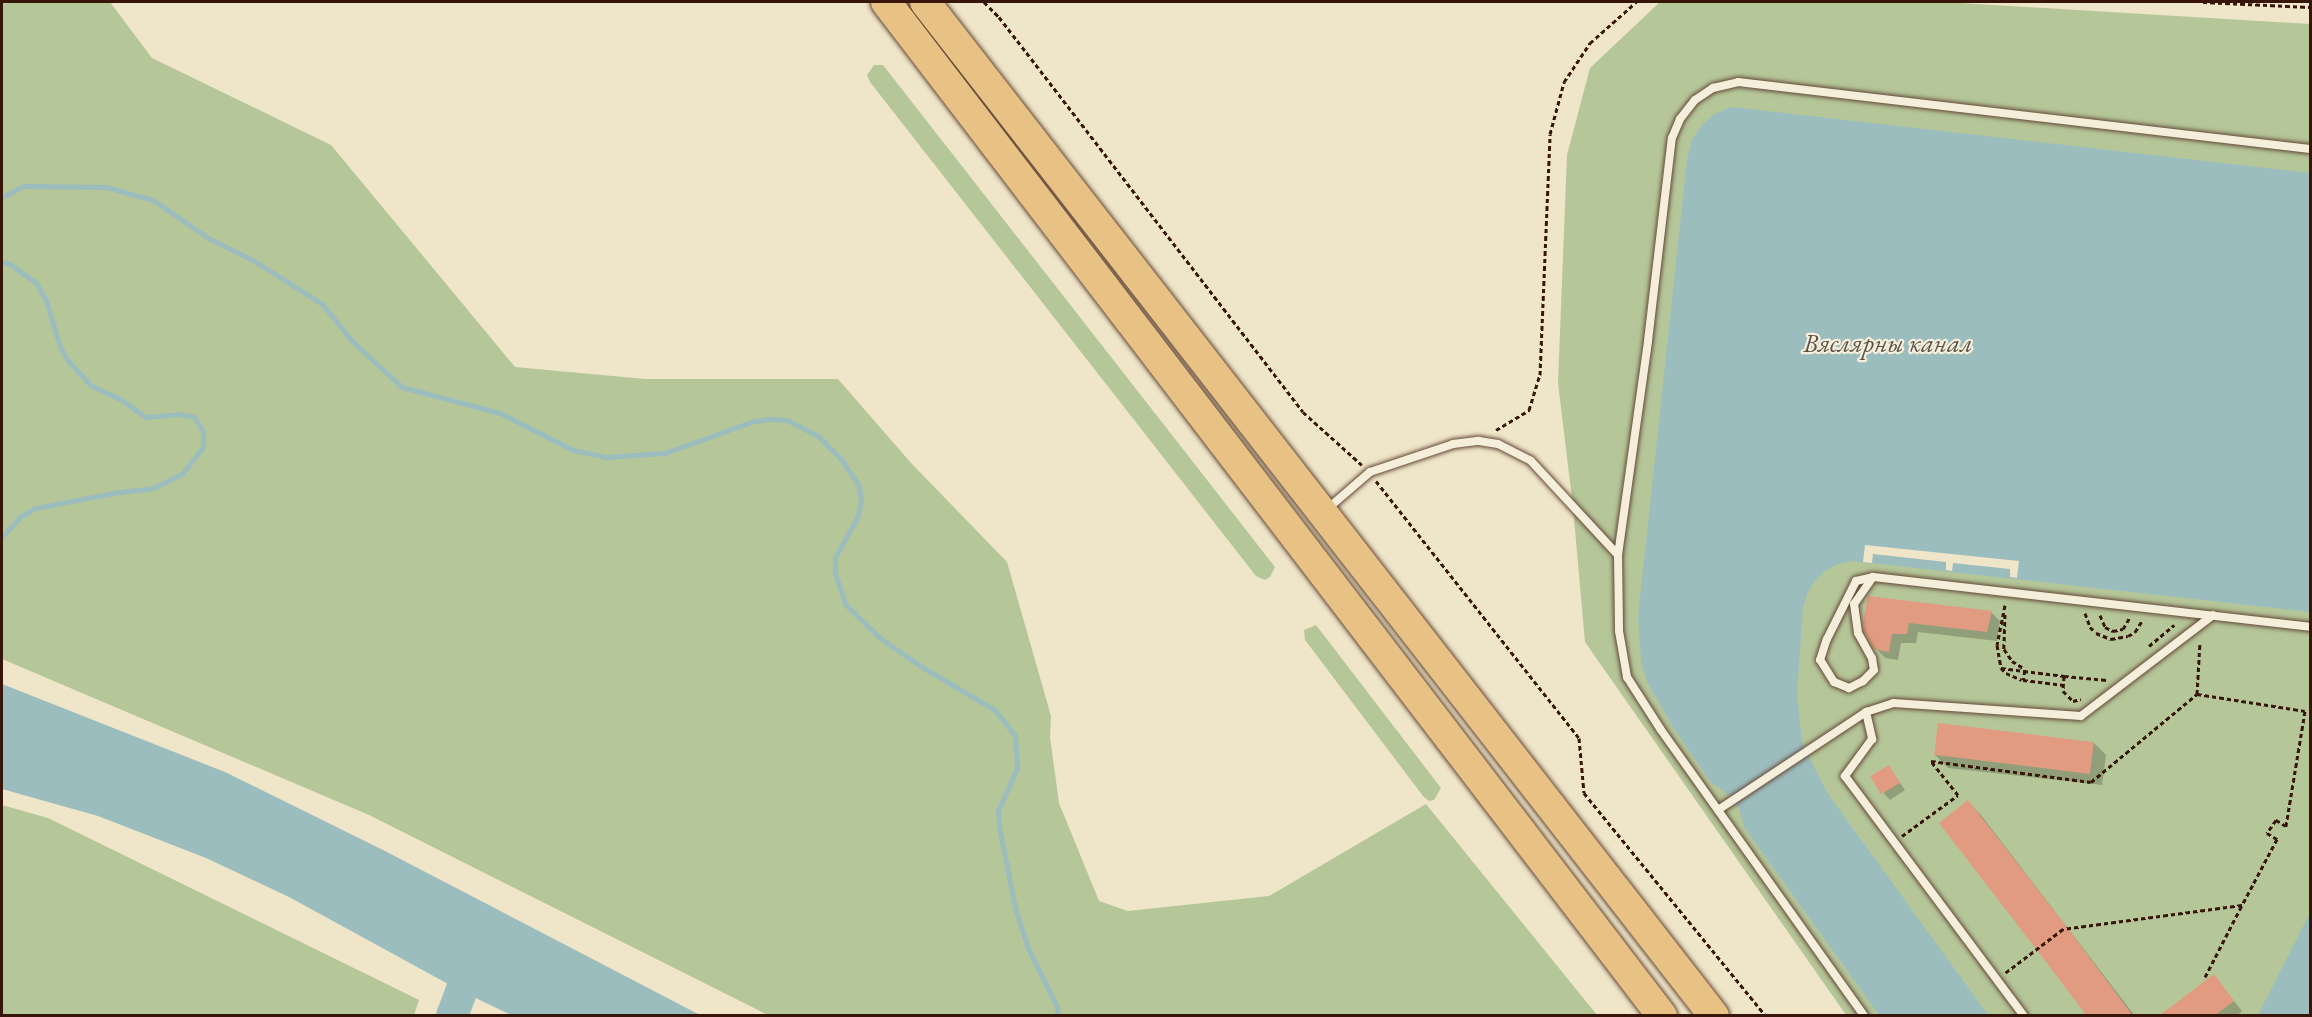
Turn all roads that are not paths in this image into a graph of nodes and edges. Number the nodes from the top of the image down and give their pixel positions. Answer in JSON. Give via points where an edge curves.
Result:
{"nodes":[{"id":1,"x":886,"y":2,"type":"edge"},
{"id":2,"x":925,"y":2,"type":"edge"},
{"id":3,"x":2310,"y":149,"type":"edge"},
{"id":4,"x":1323,"y":513,"type":"junction"},
{"id":5,"x":1618,"y":555,"type":"junction"},
{"id":6,"x":1873,"y":577,"type":"junction"},
{"id":7,"x":2213,"y":615,"type":"junction"},
{"id":8,"x":2310,"y":627,"type":"edge"},
{"id":9,"x":1866,"y":712,"type":"junction"},
{"id":10,"x":1720,"y":808,"type":"junction"},
{"id":11,"x":1662,"y":1016,"type":"edge"},
{"id":12,"x":1714,"y":1016,"type":"edge"},
{"id":13,"x":1864,"y":1016,"type":"edge"},
{"id":14,"x":2024,"y":1016,"type":"edge"}],
"edges":[{"from":1,"to":11,"type":"highway"},
{"from":2,"to":4,"type":"highway"},
{"from":3,"to":5,"type":"lane","via":[[1738,82],[1713,88],[1695,100],[1672,138]]},
{"from":4,"to":5,"type":"lane","via":[[1370,472],[1453,444],[1479,441],[1498,444],[1531,461]]},
{"from":4,"to":12,"type":"highway"},
{"from":5,"to":10,"type":"lane","via":[[1619,631],[1627,677]]},
{"from":6,"to":6,"type":"lane","via":[[1854,604],[1858,633],[1874,670],[1849,688],[1834,682],[1820,660],[1856,581]]},
{"from":6,"to":7,"type":"lane"},
{"from":7,"to":8,"type":"lane"},
{"from":7,"to":9,"type":"lane","via":[[2081,716],[1894,703]]},
{"from":9,"to":10,"type":"lane"},
{"from":9,"to":14,"type":"lane","via":[[1872,738],[1845,776]]},
{"from":10,"to":13,"type":"lane"}]}
